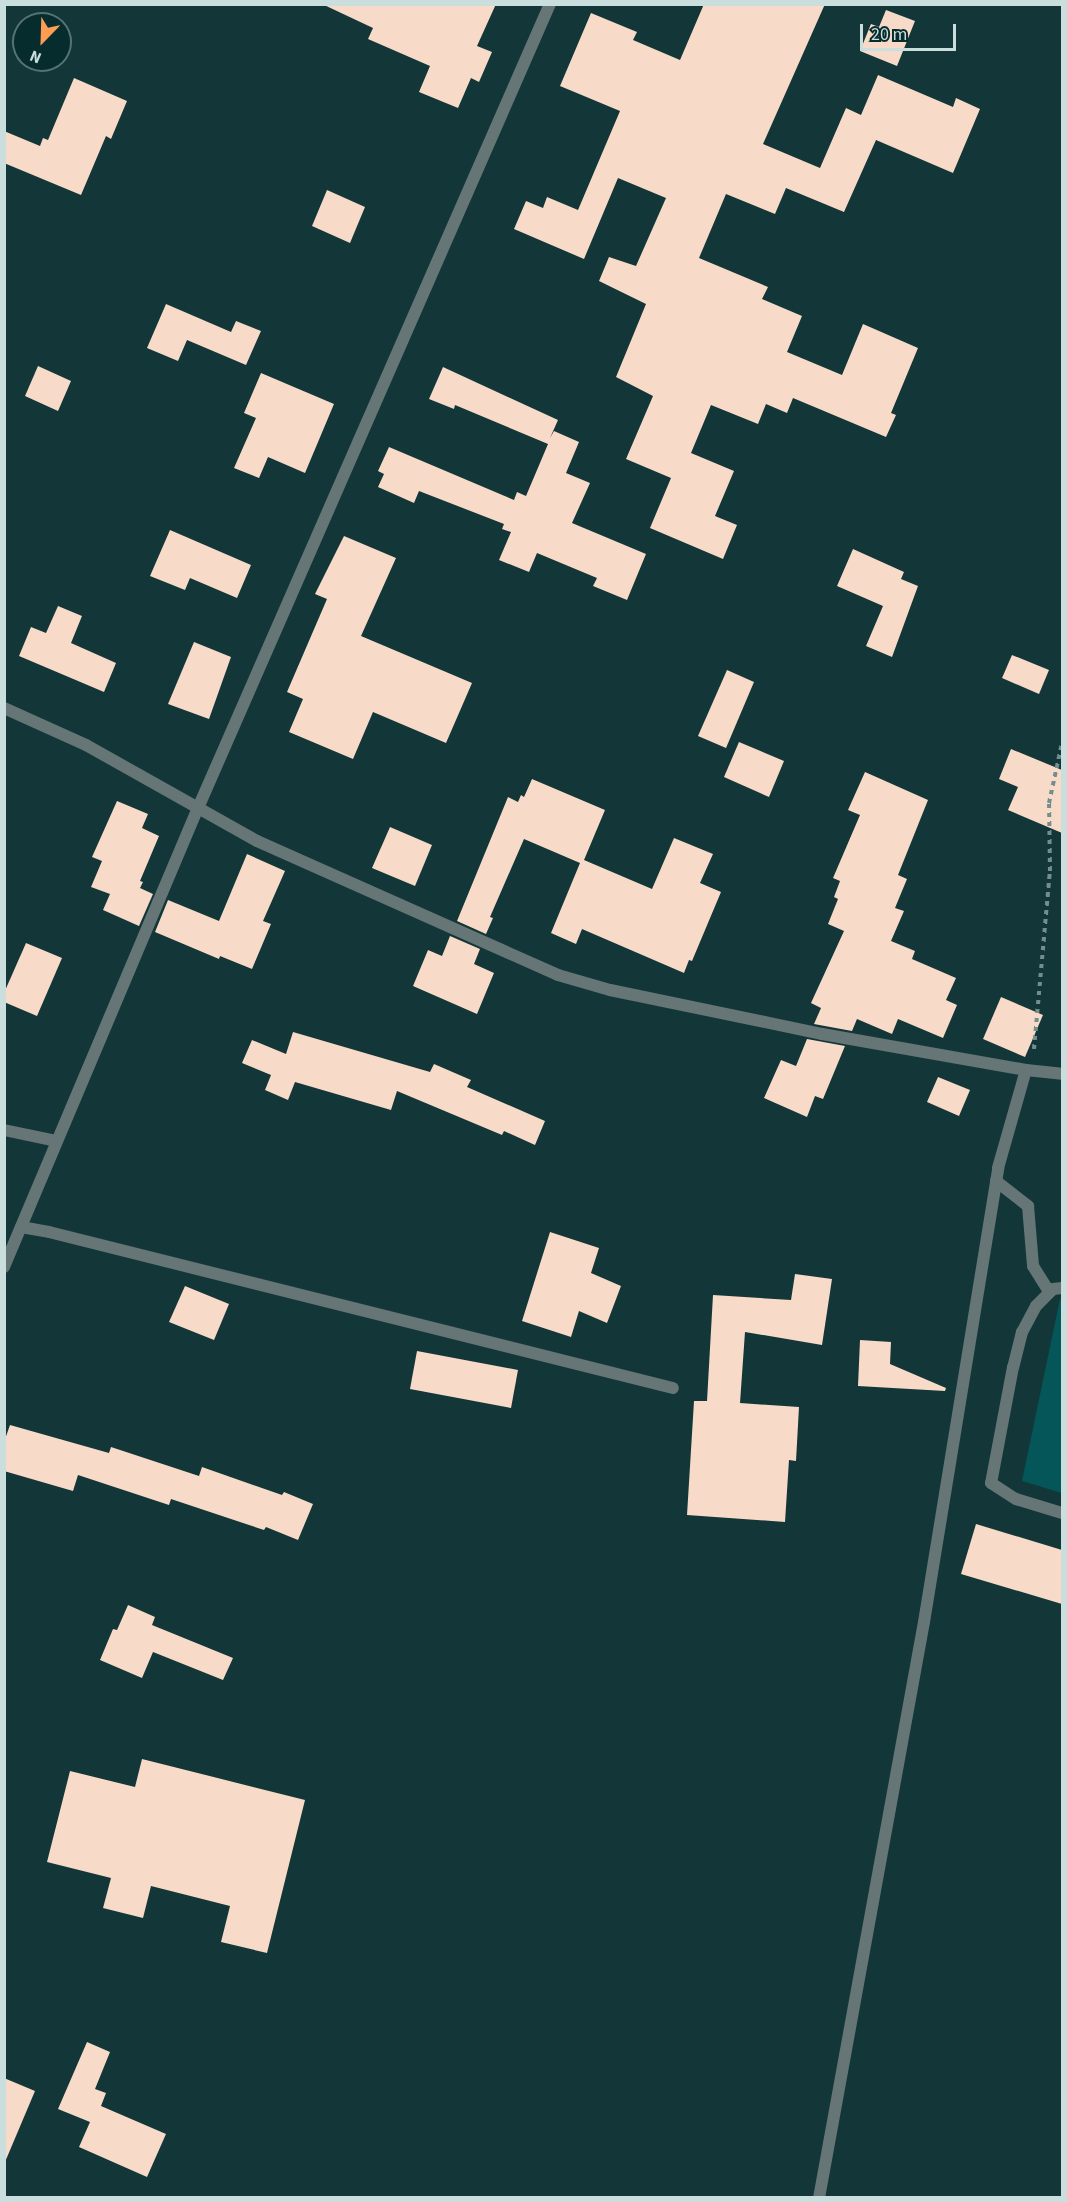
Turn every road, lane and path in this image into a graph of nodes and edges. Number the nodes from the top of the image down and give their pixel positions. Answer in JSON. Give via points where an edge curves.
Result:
{"nodes":[{"id":1,"x":550,"y":4,"type":"edge"},
{"id":2,"x":4,"y":708,"type":"edge"},
{"id":3,"x":1062,"y":743,"type":"edge"},
{"id":4,"x":198,"y":808,"type":"junction"},
{"id":5,"x":1029,"y":1070,"type":"junction"},
{"id":6,"x":1062,"y":1074,"type":"edge"},
{"id":7,"x":4,"y":1130,"type":"edge"},
{"id":8,"x":56,"y":1141,"type":"junction"},
{"id":9,"x":996,"y":1180,"type":"junction"},
{"id":10,"x":21,"y":1227,"type":"junction"},
{"id":11,"x":4,"y":1267,"type":"edge"},
{"id":12,"x":1062,"y":1288,"type":"edge"},
{"id":13,"x":1050,"y":1292,"type":"junction"},
{"id":14,"x":673,"y":1388,"type":"dead end"},
{"id":15,"x":1062,"y":1513,"type":"edge"},
{"id":16,"x":819,"y":2198,"type":"edge"}],
"edges":[{"from":1,"to":4,"type":"street"},
{"from":2,"to":4,"type":"street","via":[[86,744]]},
{"from":3,"to":5,"type":"path","via":[[1049,803],[1050,871]]},
{"from":4,"to":5,"type":"street","via":[[257,841],[368,892],[579,982],[822,1034]]},
{"from":4,"to":8,"type":"street"},
{"from":5,"to":6,"type":"street"},
{"from":5,"to":9,"type":"street"},
{"from":7,"to":8,"type":"street"},
{"from":8,"to":10,"type":"street"},
{"from":9,"to":13,"type":"street","via":[[1028,1206],[1034,1266]]},
{"from":9,"to":16,"type":"street","via":[[924,1622]]},
{"from":10,"to":11,"type":"street"},
{"from":10,"to":14,"type":"street"},
{"from":12,"to":13,"type":"street"},
{"from":13,"to":15,"type":"street","via":[[1031,1313],[1018,1346],[991,1483],[1016,1499]]}]}
